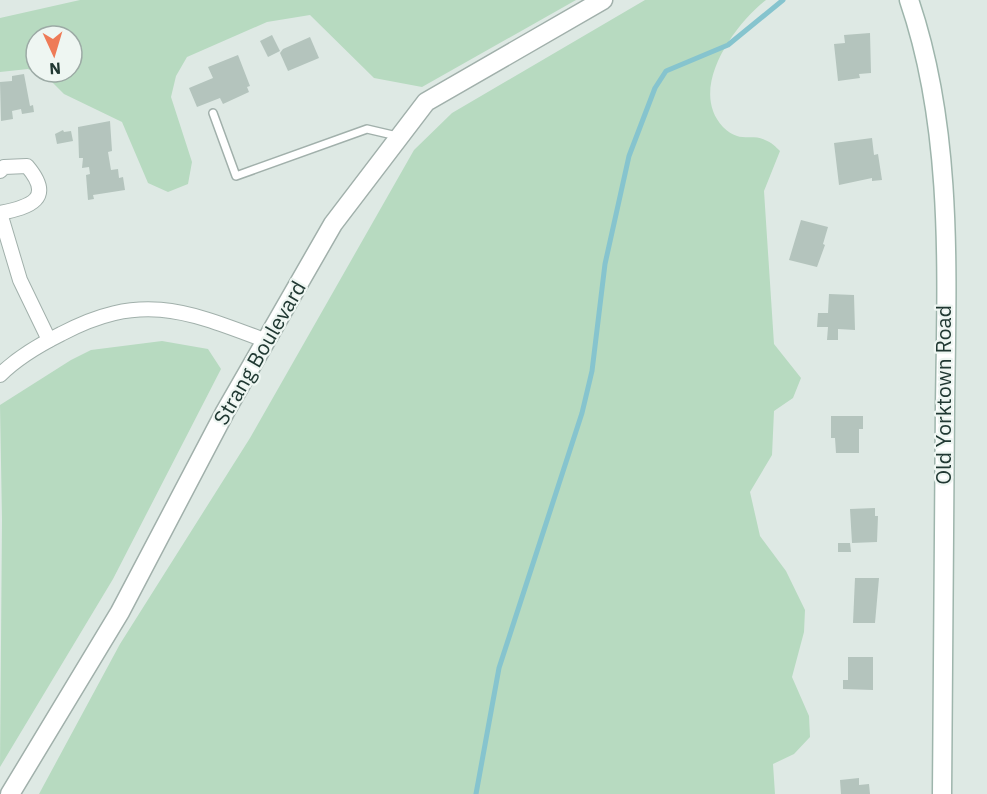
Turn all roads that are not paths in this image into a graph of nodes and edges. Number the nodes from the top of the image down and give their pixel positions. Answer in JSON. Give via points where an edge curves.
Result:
{"nodes":[{"id":1,"x":603,"y":0,"type":"edge"},
{"id":2,"x":909,"y":0,"type":"edge"},
{"id":3,"x":213,"y":113,"type":"dead end"},
{"id":4,"x":399,"y":137,"type":"junction"},
{"id":5,"x":0,"y":171,"type":"edge"},
{"id":6,"x":0,"y":213,"type":"edge"},
{"id":7,"x":49,"y":340,"type":"junction"},
{"id":8,"x":267,"y":341,"type":"junction"},
{"id":9,"x":0,"y":375,"type":"edge"},
{"id":10,"x":10,"y":794,"type":"edge"},
{"id":11,"x":942,"y":794,"type":"edge"}],
"edges":[{"from":1,"to":4,"type":"street","name":"Strang Boulevard","via":[[426,102]]},
{"from":2,"to":11,"type":"street","name":"Old Yorktown Road","via":[[934,96],[941,144],[946,315]]},
{"from":3,"to":4,"type":"lane","via":[[236,176],[367,129]]},
{"from":4,"to":8,"type":"street","name":"Strang Boulevard","via":[[333,224]]},
{"from":5,"to":6,"type":"street","via":[[4,167],[27,166],[37,177],[39,192],[27,208]]},
{"from":6,"to":7,"type":"street","via":[[21,280]]},
{"from":7,"to":8,"type":"street","via":[[85,321],[124,309],[170,310]]},
{"from":7,"to":9,"type":"street"},
{"from":8,"to":10,"type":"street","name":"Strang Boulevard","via":[[225,412],[120,612]]}]}
